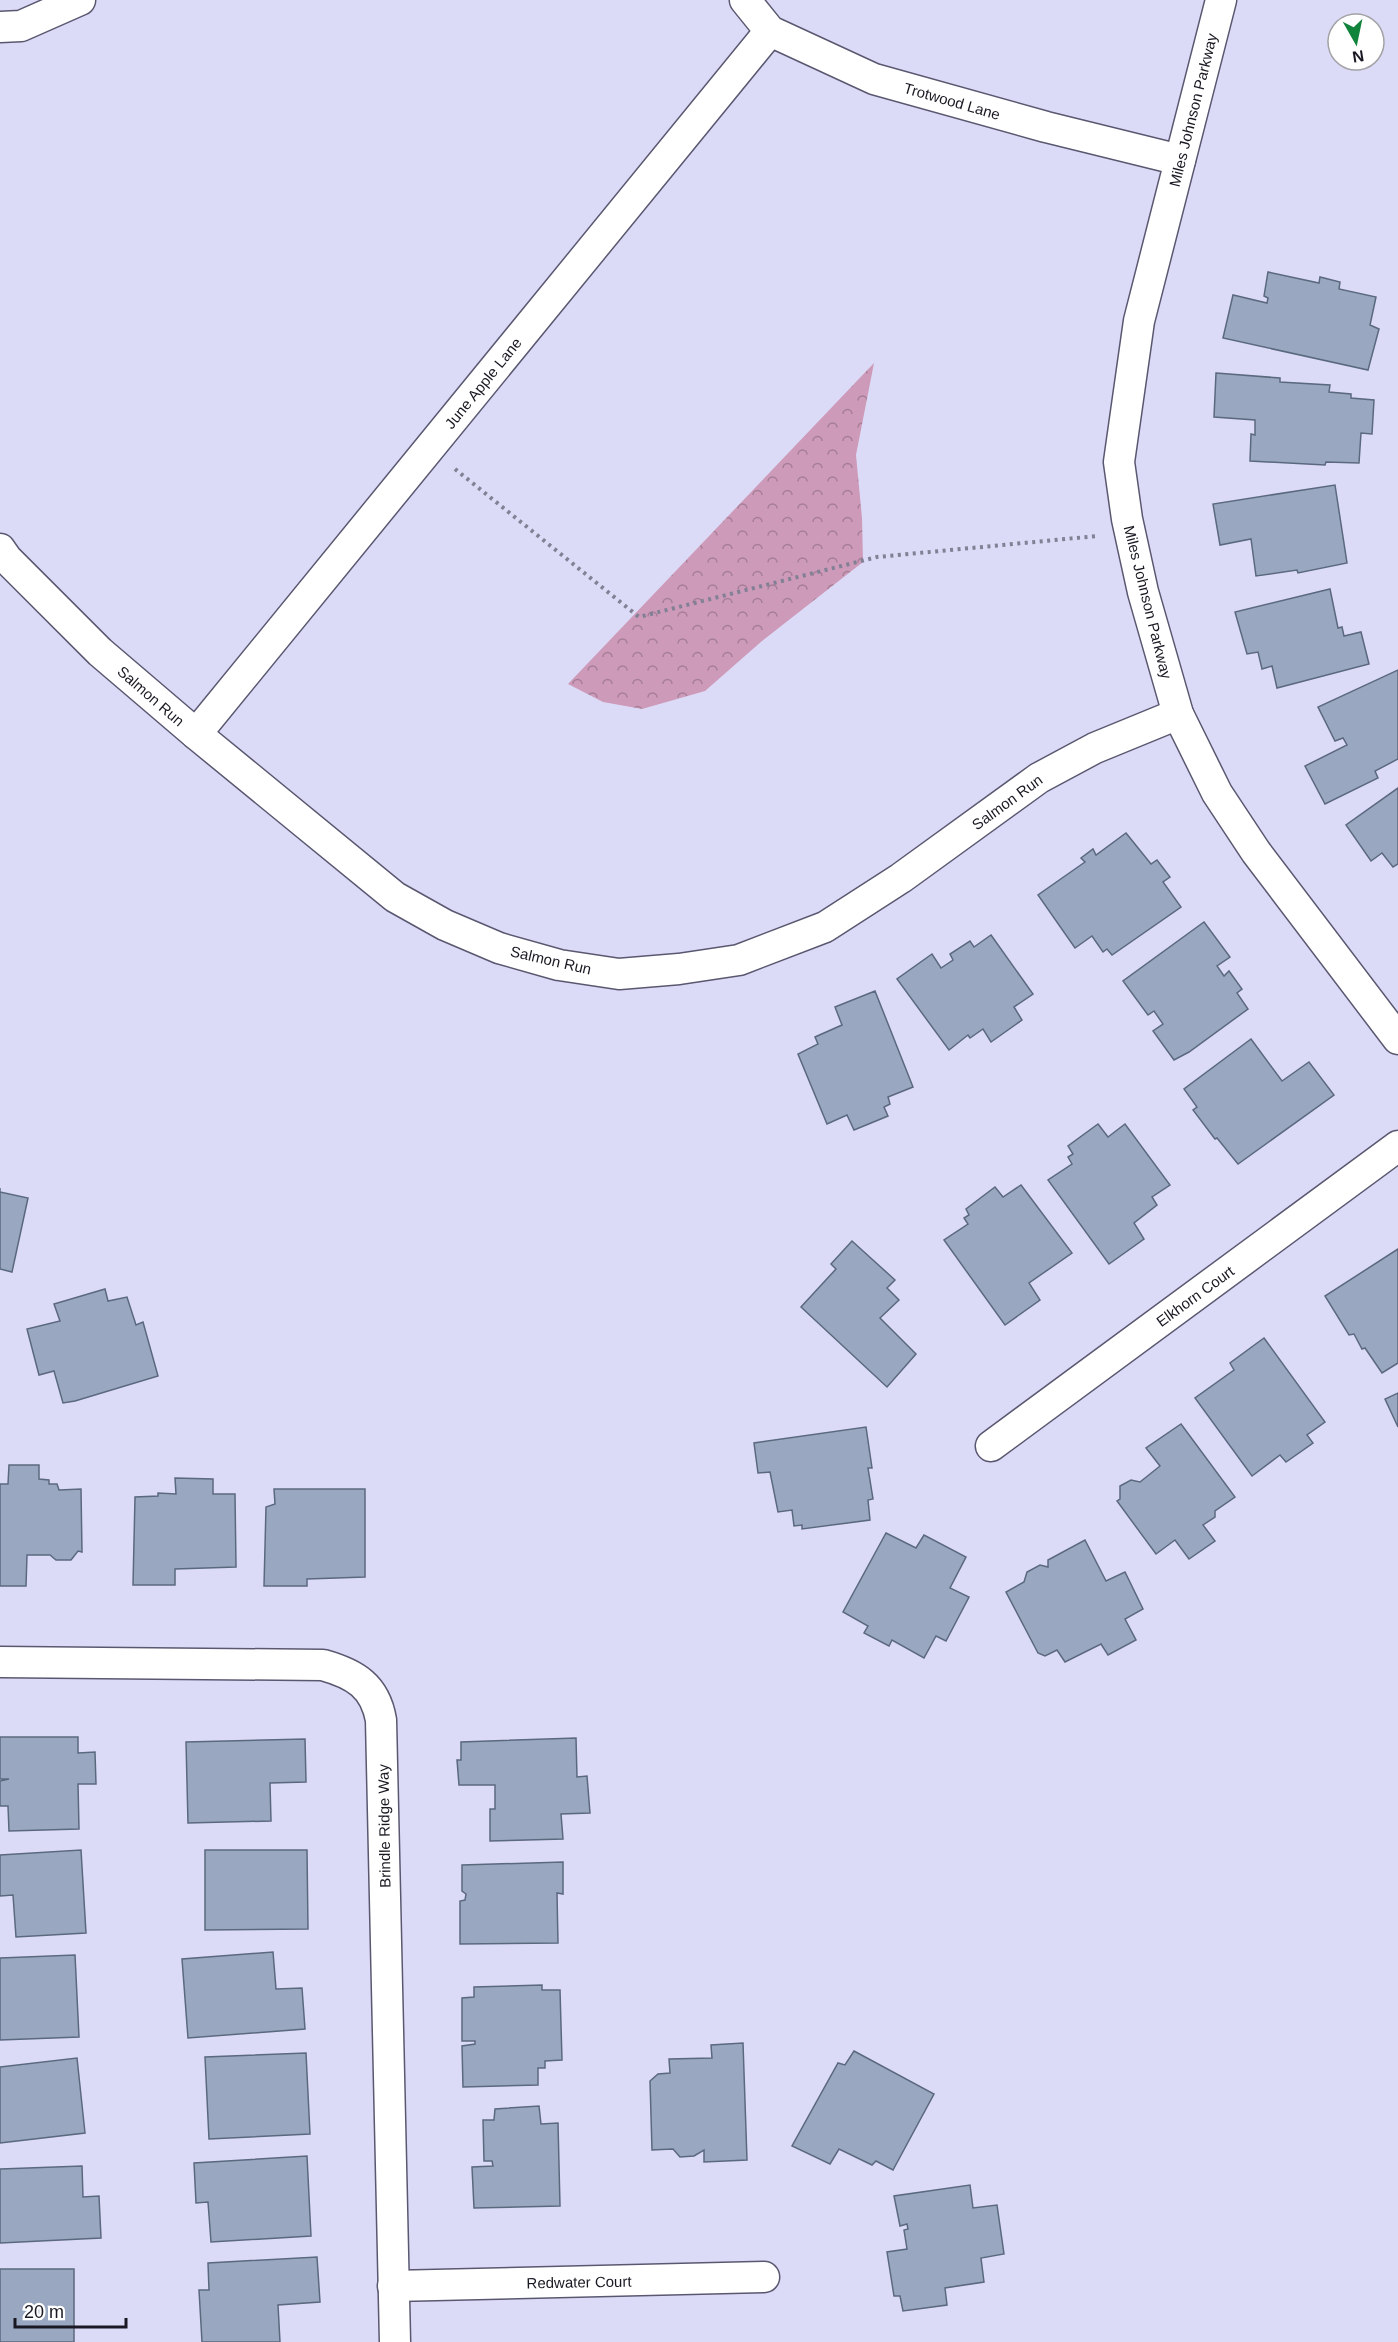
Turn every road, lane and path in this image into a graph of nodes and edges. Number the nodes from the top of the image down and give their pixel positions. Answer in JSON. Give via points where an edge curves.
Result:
{"nodes":[{"id":1,"x":80,"y":0,"type":"edge"},
{"id":2,"x":745,"y":0,"type":"edge"},
{"id":3,"x":1221,"y":0,"type":"edge"},
{"id":4,"x":0,"y":27,"type":"edge"},
{"id":5,"x":770,"y":31,"type":"junction"},
{"id":6,"x":1180,"y":160,"type":"junction"},
{"id":7,"x":455,"y":469,"type":"dead end"},
{"id":8,"x":1101,"y":535,"type":"dead end"},
{"id":9,"x":0,"y":549,"type":"edge"},
{"id":10,"x":1178,"y":714,"type":"junction"},
{"id":11,"x":196,"y":734,"type":"junction"},
{"id":12,"x":1398,"y":1039,"type":"edge"},
{"id":13,"x":1398,"y":1146,"type":"edge"},
{"id":14,"x":991,"y":1446,"type":"dead end"},
{"id":15,"x":0,"y":1662,"type":"edge"},
{"id":16,"x":764,"y":2277,"type":"dead end"},
{"id":17,"x":393,"y":2286,"type":"junction"},
{"id":18,"x":395,"y":2342,"type":"edge"}],
"edges":[{"from":1,"to":4,"type":"street","via":[[21,26]]},
{"from":2,"to":5,"type":"street","name":"Trotwood Lane"},
{"from":3,"to":6,"type":"street","name":"Miles Johnson Parkway"},
{"from":5,"to":6,"type":"street","name":"Trotwood Lane","via":[[874,79]]},
{"from":5,"to":11,"type":"street","name":"June Apple Lane"},
{"from":6,"to":10,"type":"street","name":"Miles Johnson Parkway","via":[[1139,321],[1119,462],[1126,519],[1143,592]]},
{"from":7,"to":8,"type":"path","via":[[639,617],[877,557]]},
{"from":9,"to":11,"type":"street","name":"Salmon Run","via":[[100,652]]},
{"from":10,"to":11,"type":"street","name":"Salmon Run","via":[[1095,748],[1039,778],[901,878],[825,927],[739,960],[619,974],[559,965],[499,948],[445,925],[395,897]]},
{"from":10,"to":12,"type":"street","name":"Miles Johnson Parkway","via":[[1217,793],[1243,832]]},
{"from":13,"to":14,"type":"street","name":"Elkhorn Court"},
{"from":15,"to":17,"type":"street","name":"Brindle Ridge Way","via":[[323,1665],[346,1671],[369,1691],[378,1705]]},
{"from":16,"to":17,"type":"street","name":"Redwater Court"},
{"from":17,"to":18,"type":"street","name":"Brindle Ridge Way"}]}
